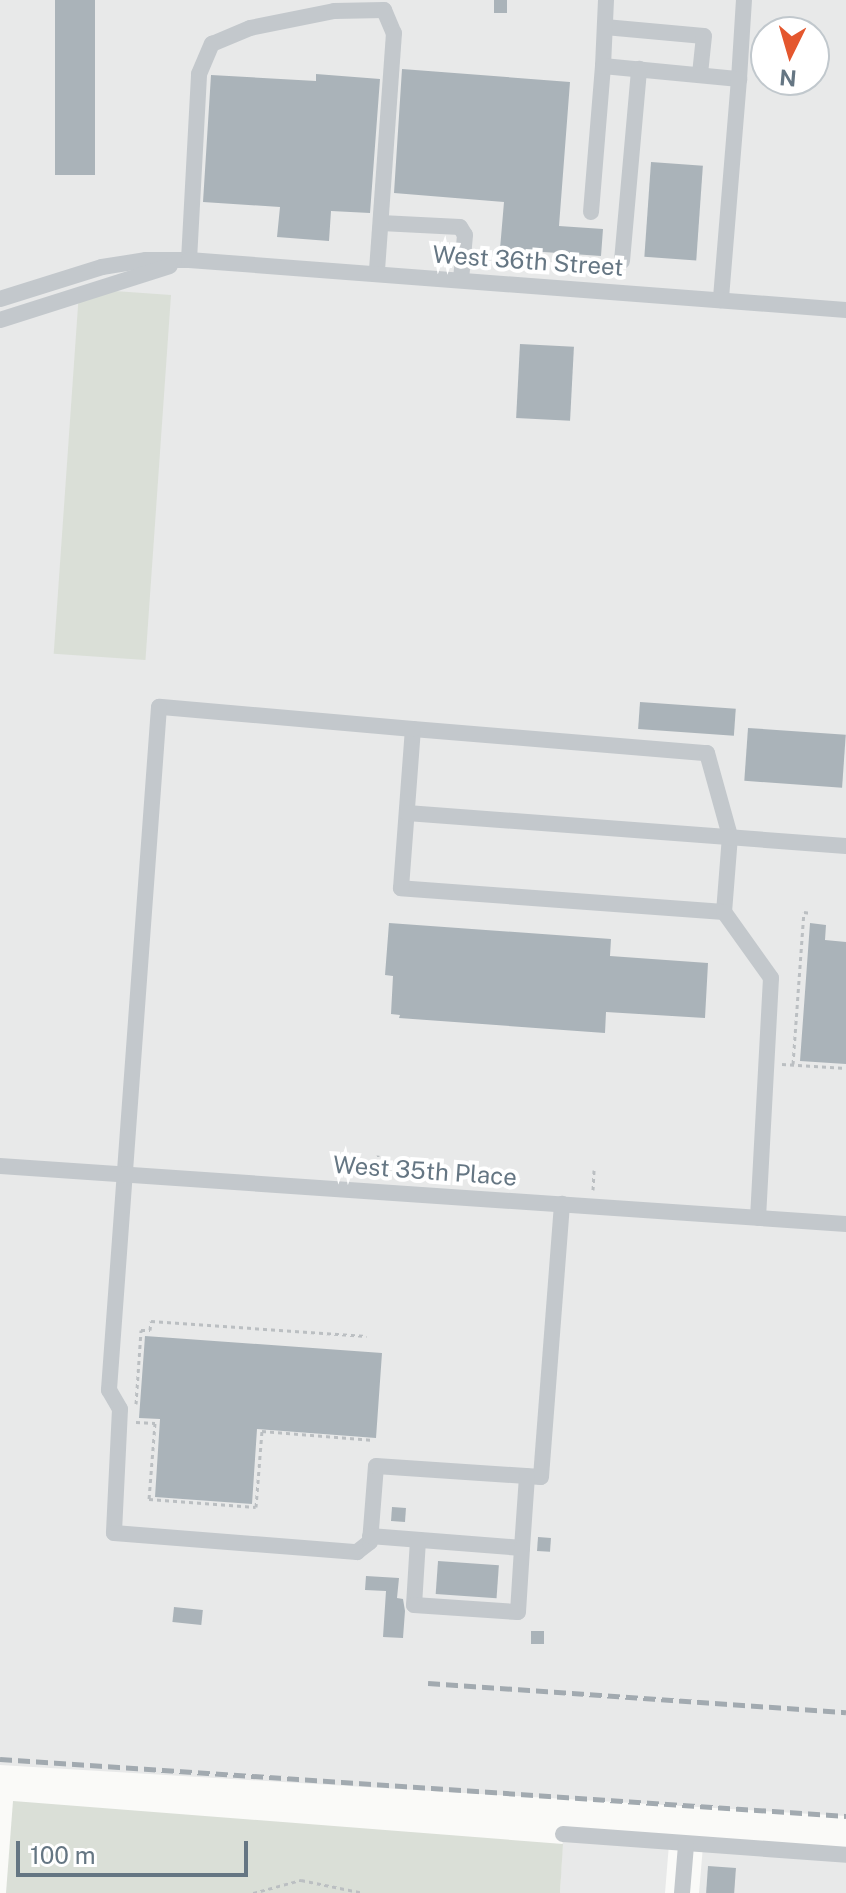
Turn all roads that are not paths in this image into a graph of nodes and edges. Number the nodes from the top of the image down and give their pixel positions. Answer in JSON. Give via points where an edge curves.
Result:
{"nodes":[{"id":1,"x":606,"y":0,"type":"edge"},
{"id":2,"x":744,"y":0,"type":"edge"},
{"id":3,"x":605,"y":27,"type":"junction"},
{"id":4,"x":603,"y":66,"type":"junction"},
{"id":5,"x":639,"y":69,"type":"junction"},
{"id":6,"x":700,"y":75,"type":"junction"},
{"id":7,"x":739,"y":79,"type":"junction"},
{"id":8,"x":591,"y":212,"type":"dead end"},
{"id":9,"x":381,"y":223,"type":"junction"},
{"id":10,"x":189,"y":260,"type":"junction"},
{"id":11,"x":207,"y":260,"type":"junction"},
{"id":12,"x":622,"y":261,"type":"dead end"},
{"id":13,"x":377,"y":273,"type":"junction"},
{"id":14,"x":461,"y":280,"type":"junction"},
{"id":15,"x":0,"y":299,"type":"edge"},
{"id":16,"x":721,"y":300,"type":"junction"},
{"id":17,"x":846,"y":310,"type":"edge"},
{"id":18,"x":0,"y":320,"type":"edge"},
{"id":19,"x":413,"y":729,"type":"junction"},
{"id":20,"x":407,"y":813,"type":"junction"},
{"id":21,"x":730,"y":836,"type":"junction"},
{"id":22,"x":846,"y":846,"type":"edge"},
{"id":23,"x":724,"y":912,"type":"junction"},
{"id":24,"x":0,"y":1166,"type":"edge"},
{"id":25,"x":124,"y":1174,"type":"junction"},
{"id":26,"x":562,"y":1204,"type":"junction"},
{"id":27,"x":758,"y":1218,"type":"junction"},
{"id":28,"x":846,"y":1224,"type":"edge"},
{"id":29,"x":527,"y":1476,"type":"junction"},
{"id":30,"x":370,"y":1536,"type":"junction"},
{"id":31,"x":418,"y":1540,"type":"junction"},
{"id":32,"x":522,"y":1548,"type":"junction"},
{"id":33,"x":563,"y":1834,"type":"dead end"},
{"id":34,"x":686,"y":1845,"type":"junction"},
{"id":35,"x":846,"y":1855,"type":"edge"},
{"id":36,"x":682,"y":1893,"type":"edge"}],
"edges":[{"from":1,"to":3,"type":"street"},
{"from":2,"to":7,"type":"street"},
{"from":3,"to":4,"type":"street"},
{"from":3,"to":6,"type":"street","via":[[704,36]]},
{"from":4,"to":5,"type":"street"},
{"from":4,"to":8,"type":"street"},
{"from":5,"to":6,"type":"street"},
{"from":5,"to":12,"type":"street"},
{"from":6,"to":7,"type":"street"},
{"from":7,"to":16,"type":"street"},
{"from":9,"to":10,"type":"street","via":[[394,33],[384,10],[334,11],[250,28],[212,44],[199,74]]},
{"from":9,"to":13,"type":"street"},
{"from":9,"to":14,"type":"street","via":[[460,227],[465,235]]},
{"from":10,"to":11,"type":"street","name":"West 36th Street"},
{"from":10,"to":15,"type":"street","name":"West 36th Street","via":[[102,267]]},
{"from":11,"to":13,"type":"street","name":"West 36th Street"},
{"from":11,"to":18,"type":"street","name":"West 36th Street","via":[[155,270]]},
{"from":13,"to":14,"type":"street","name":"West 36th Street"},
{"from":14,"to":16,"type":"street","name":"West 36th Street"},
{"from":16,"to":17,"type":"street","name":"West 36th Street"},
{"from":19,"to":20,"type":"street"},
{"from":19,"to":21,"type":"street","via":[[707,753]]},
{"from":19,"to":25,"type":"street","via":[[159,707]]},
{"from":20,"to":21,"type":"street"},
{"from":20,"to":23,"type":"street","via":[[401,888]]},
{"from":21,"to":22,"type":"street"},
{"from":21,"to":23,"type":"street"},
{"from":23,"to":27,"type":"street","via":[[771,978]]},
{"from":24,"to":25,"type":"street","name":"West 35th Place"},
{"from":25,"to":26,"type":"street","name":"West 35th Place"},
{"from":25,"to":30,"type":"street","via":[[109,1390],[120,1409],[114,1533],[357,1552]]},
{"from":26,"to":27,"type":"street","name":"West 35th Place"},
{"from":26,"to":29,"type":"street","via":[[541,1477]]},
{"from":27,"to":28,"type":"street","name":"West 35th Place"},
{"from":29,"to":30,"type":"street","via":[[376,1466]]},
{"from":29,"to":32,"type":"street"},
{"from":30,"to":31,"type":"street"},
{"from":31,"to":32,"type":"street"},
{"from":31,"to":32,"type":"street","via":[[414,1605],[518,1612]]},
{"from":33,"to":34,"type":"street"},
{"from":34,"to":35,"type":"street"},
{"from":34,"to":36,"type":"street"}]}
